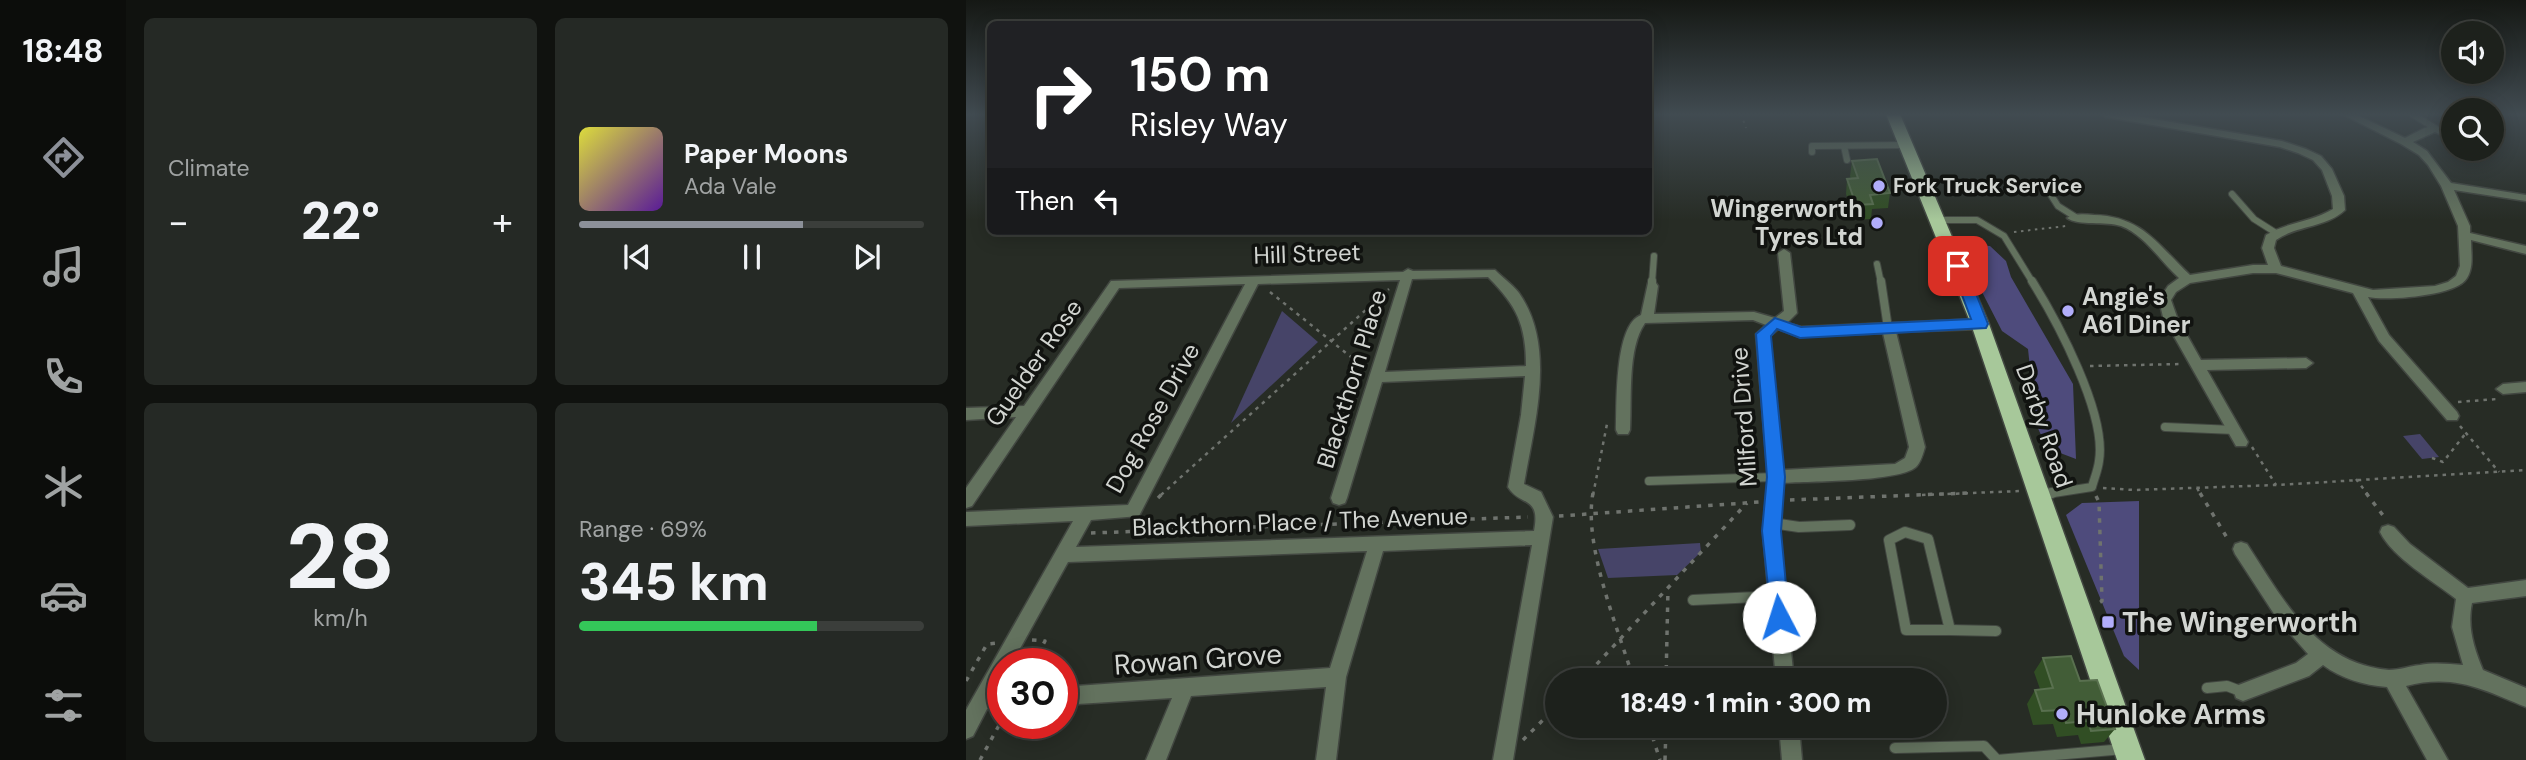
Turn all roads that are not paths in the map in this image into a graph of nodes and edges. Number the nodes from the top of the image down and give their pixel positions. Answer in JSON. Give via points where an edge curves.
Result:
{"nodes":[{"id":1,"x":1845,"y":149,"type":"edge"},
{"id":2,"x":1908,"y":149,"type":"edge"},
{"id":3,"x":2296,"y":149,"type":"edge"},
{"id":4,"x":2417,"y":149,"type":"edge"},
{"id":5,"x":1847,"y":160,"type":"dead end"},
{"id":6,"x":2447,"y":186,"type":"junction"},
{"id":7,"x":2049,"y":192,"type":"dead end"},
{"id":8,"x":2232,"y":194,"type":"dead end"},
{"id":9,"x":2526,"y":198,"type":"edge"},
{"id":10,"x":2075,"y":218,"type":"joint"},
{"id":11,"x":1938,"y":220,"type":"junction"},
{"id":12,"x":2276,"y":233,"type":"junction"},
{"id":13,"x":2465,"y":235,"type":"junction"},
{"id":14,"x":2526,"y":250,"type":"edge"},
{"id":15,"x":1784,"y":253,"type":"dead end"},
{"id":16,"x":1654,"y":256,"type":"dead end"},
{"id":17,"x":1877,"y":264,"type":"dead end"},
{"id":18,"x":2276,"y":269,"type":"junction"},
{"id":19,"x":1408,"y":273,"type":"junction"},
{"id":20,"x":1254,"y":279,"type":"junction"},
{"id":21,"x":2187,"y":279,"type":"junction"},
{"id":22,"x":1115,"y":284,"type":"joint"},
{"id":23,"x":1652,"y":286,"type":"joint"},
{"id":24,"x":2359,"y":292,"type":"junction"},
{"id":25,"x":2095,"y":296,"type":"dead end"},
{"id":26,"x":2165,"y":300,"type":"junction"},
{"id":27,"x":1647,"y":317,"type":"junction"},
{"id":28,"x":1775,"y":323,"type":"junction"},
{"id":29,"x":1980,"y":324,"type":"junction"},
{"id":30,"x":1888,"y":328,"type":"junction"},
{"id":31,"x":2306,"y":363,"type":"dead end"},
{"id":32,"x":2197,"y":364,"type":"junction"},
{"id":33,"x":1532,"y":371,"type":"junction"},
{"id":34,"x":1376,"y":377,"type":"junction"},
{"id":35,"x":2526,"y":387,"type":"edge"},
{"id":36,"x":2502,"y":389,"type":"road end"},
{"id":37,"x":1028,"y":411,"type":"junction"},
{"id":38,"x":966,"y":414,"type":"edge"},
{"id":39,"x":2452,"y":416,"type":"road end"},
{"id":40,"x":2165,"y":427,"type":"dead end"},
{"id":41,"x":1623,"y":430,"type":"dead end"},
{"id":42,"x":2237,"y":436,"type":"joint"},
{"id":43,"x":1776,"y":477,"type":"junction"},
{"id":44,"x":1649,"y":481,"type":"dead end"},
{"id":45,"x":2040,"y":495,"type":"junction"},
{"id":46,"x":1339,"y":498,"type":"dead end"},
{"id":47,"x":966,"y":501,"type":"edge"},
{"id":48,"x":1086,"y":513,"type":"junction"},
{"id":49,"x":966,"y":519,"type":"edge"},
{"id":50,"x":1772,"y":523,"type":"junction"},
{"id":51,"x":1850,"y":525,"type":"dead end"},
{"id":52,"x":2388,"y":532,"type":"dead end"},
{"id":53,"x":1540,"y":538,"type":"junction"},
{"id":54,"x":1377,"y":544,"type":"junction"},
{"id":55,"x":2241,"y":549,"type":"road end"},
{"id":56,"x":1062,"y":555,"type":"junction"},
{"id":57,"x":2526,"y":588,"type":"edge"},
{"id":58,"x":1777,"y":596,"type":"junction"},
{"id":59,"x":2465,"y":596,"type":"junction"},
{"id":60,"x":1693,"y":600,"type":"dead end"},
{"id":61,"x":1996,"y":631,"type":"dead end"},
{"id":62,"x":1950,"y":632,"type":"junction"},
{"id":63,"x":2320,"y":656,"type":"junction"},
{"id":64,"x":1784,"y":668,"type":"edge"},
{"id":65,"x":2476,"y":675,"type":"junction"},
{"id":66,"x":1337,"y":677,"type":"junction"},
{"id":67,"x":2393,"y":680,"type":"junction"},
{"id":68,"x":2207,"y":688,"type":"dead end"},
{"id":69,"x":1185,"y":689,"type":"junction"},
{"id":70,"x":2243,"y":692,"type":"joint"},
{"id":71,"x":1078,"y":695,"type":"edge"},
{"id":72,"x":2526,"y":698,"type":"edge"},
{"id":73,"x":982,"y":701,"type":"junction"},
{"id":74,"x":987,"y":701,"type":"edge"},
{"id":75,"x":966,"y":729,"type":"edge"},
{"id":76,"x":1790,"y":738,"type":"edge"},
{"id":77,"x":1895,"y":748,"type":"dead end"},
{"id":78,"x":2129,"y":754,"type":"edge"},
{"id":79,"x":1156,"y":760,"type":"edge"},
{"id":80,"x":1326,"y":760,"type":"edge"},
{"id":81,"x":1503,"y":760,"type":"edge"},
{"id":82,"x":1792,"y":760,"type":"edge"},
{"id":83,"x":1997,"y":760,"type":"edge"},
{"id":84,"x":2438,"y":760,"type":"edge"}],
"edges":[{"from":1,"to":5,"type":"lane"},
{"from":2,"to":11,"type":"highway","name":"Derby Road"},
{"from":3,"to":12,"type":"street","via":[[2317,158],[2327,169],[2339,210],[2329,218]]},
{"from":4,"to":6,"type":"street"},
{"from":6,"to":9,"type":"street"},
{"from":6,"to":13,"type":"street"},
{"from":7,"to":10,"type":"lane","via":[[2058,206]]},
{"from":8,"to":12,"type":"lane","via":[[2254,219]]},
{"from":10,"to":21,"type":"street","via":[[2108,217],[2138,229]]},
{"from":11,"to":29,"type":"highway","name":"Derby Road"},
{"from":11,"to":45,"type":"lane","via":[[1977,220],[2004,236],[2058,323],[2093,408],[2100,459],[2092,487]]},
{"from":12,"to":18,"type":"street","via":[[2268,248]]},
{"from":13,"to":14,"type":"street"},
{"from":13,"to":24,"type":"street","via":[[2466,266],[2452,285],[2413,292]]},
{"from":15,"to":28,"type":"street","via":[[1791,313]]},
{"from":16,"to":23,"type":"lane"},
{"from":17,"to":30,"type":"lane"},
{"from":18,"to":21,"type":"street"},
{"from":18,"to":24,"type":"street"},
{"from":19,"to":20,"type":"street","name":"Hill Street"},
{"from":19,"to":33,"type":"street","name":"Hill Street","via":[[1491,273],[1516,298],[1532,338]]},
{"from":19,"to":34,"type":"street","name":"Blackthorn Place"},
{"from":20,"to":22,"type":"street","name":"Hill Street"},
{"from":20,"to":48,"type":"street","name":"Dog Rose Drive","via":[[1133,511]]},
{"from":21,"to":26,"type":"street"},
{"from":22,"to":37,"type":"street","name":"Guelder Rose"},
{"from":23,"to":27,"type":"street"},
{"from":24,"to":39,"type":"street","via":[[2384,338]]},
{"from":25,"to":26,"type":"lane"},
{"from":26,"to":32,"type":"street"},
{"from":27,"to":28,"type":"street","via":[[1754,316]]},
{"from":27,"to":41,"type":"street","via":[[1635,325],[1627,363]]},
{"from":28,"to":30,"type":"street","via":[[1800,332]]},
{"from":28,"to":43,"type":"street","name":"Milford Drive","via":[[1763,334]]},
{"from":29,"to":30,"type":"street"},
{"from":29,"to":45,"type":"highway","name":"Derby Road"},
{"from":30,"to":43,"type":"street","via":[[1916,458],[1895,470]]},
{"from":31,"to":32,"type":"street"},
{"from":32,"to":42,"type":"street"},
{"from":33,"to":34,"type":"street"},
{"from":33,"to":53,"type":"street","name":"Hill Street","via":[[1516,487],[1535,497],[1545,517]]},
{"from":34,"to":46,"type":"street","name":"Blackthorn Place"},
{"from":35,"to":36,"type":"street"},
{"from":37,"to":38,"type":"street"},
{"from":37,"to":47,"type":"street","name":"Guelder Rose"},
{"from":40,"to":42,"type":"lane"},
{"from":43,"to":44,"type":"lane"},
{"from":43,"to":50,"type":"street","name":"Milford Drive"},
{"from":45,"to":78,"type":"highway","name":"Derby Road"},
{"from":48,"to":49,"type":"street","name":"Dog Rose Drive"},
{"from":48,"to":56,"type":"street"},
{"from":50,"to":51,"type":"lane"},
{"from":50,"to":58,"type":"street","name":"Milford Drive"},
{"from":52,"to":59,"type":"street"},
{"from":53,"to":54,"type":"street","name":"Blackthorn Place / The Avenue"},
{"from":53,"to":81,"type":"street","name":"Hill Street"},
{"from":54,"to":56,"type":"street","name":"Blackthorn Place / The Avenue"},
{"from":54,"to":66,"type":"street"},
{"from":55,"to":63,"type":"street"},
{"from":56,"to":73,"type":"street"},
{"from":57,"to":59,"type":"street"},
{"from":58,"to":60,"type":"lane"},
{"from":58,"to":64,"type":"street","name":"Milford Drive"},
{"from":59,"to":65,"type":"street","via":[[2459,615]]},
{"from":61,"to":62,"type":"lane"},
{"from":62,"to":62,"type":"lane","via":[[1906,630],[1889,540],[1905,532],[1928,539]]},
{"from":63,"to":67,"type":"street","via":[[2366,677]]},
{"from":63,"to":70,"type":"street","via":[[2302,670]]},
{"from":65,"to":67,"type":"street","via":[[2422,673]]},
{"from":65,"to":72,"type":"street"},
{"from":66,"to":69,"type":"street","name":"Rowan Grove"},
{"from":66,"to":80,"type":"street"},
{"from":67,"to":84,"type":"street"},
{"from":68,"to":70,"type":"lane","via":[[2227,686]]},
{"from":69,"to":71,"type":"street","name":"Rowan Grove"},
{"from":69,"to":79,"type":"street"},
{"from":73,"to":74,"type":"street"},
{"from":73,"to":75,"type":"street"},
{"from":76,"to":82,"type":"street"},
{"from":77,"to":83,"type":"lane","via":[[1984,746]]},
{"from":78,"to":83,"type":"lane"}]}
